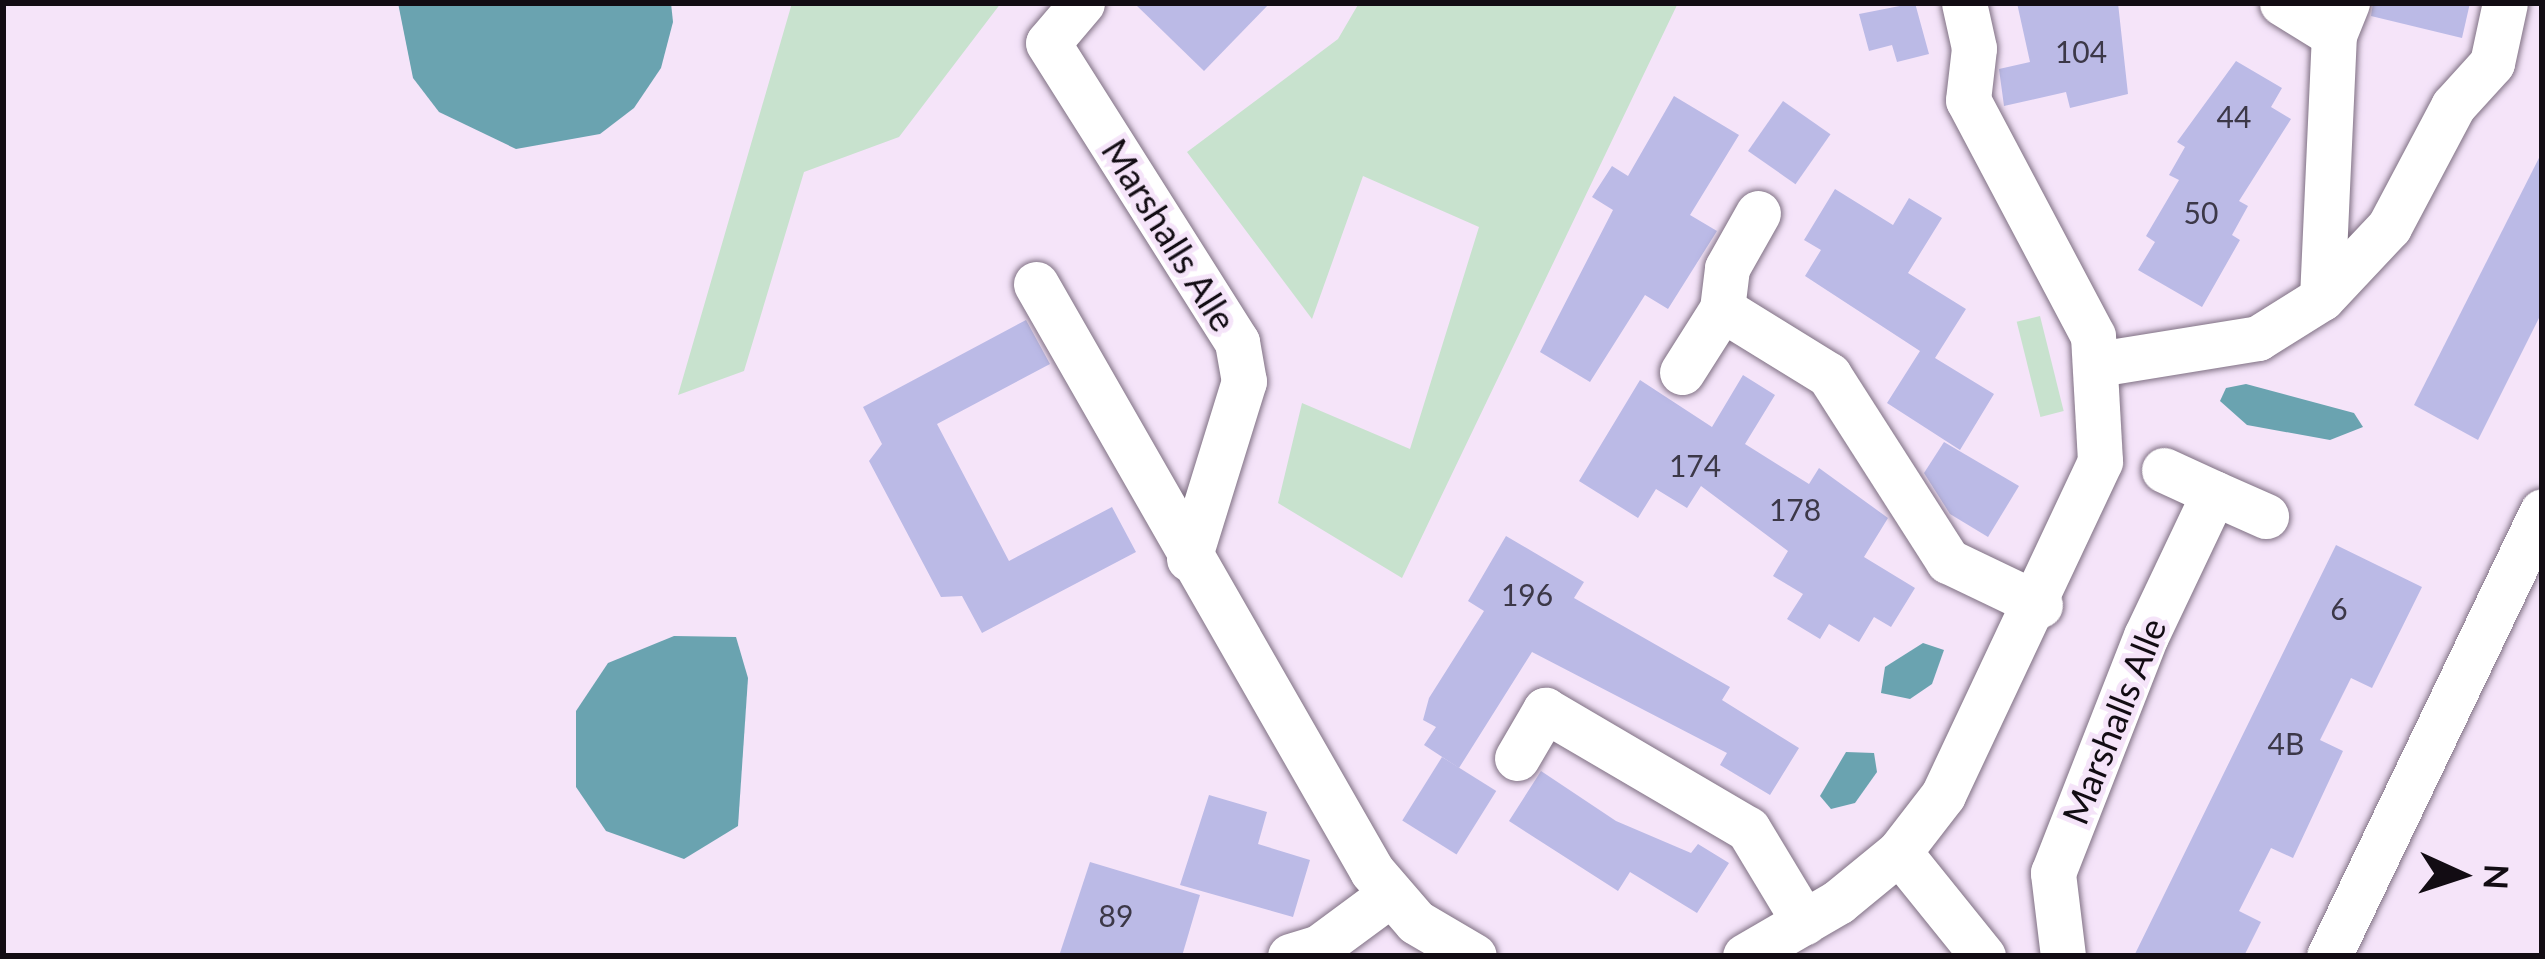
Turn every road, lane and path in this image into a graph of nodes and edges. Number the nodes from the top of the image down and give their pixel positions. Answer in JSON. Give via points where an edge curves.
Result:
{"nodes":[{"id":1,"x":1082,"y":3,"type":"edge"},
{"id":2,"x":1964,"y":3,"type":"edge"},
{"id":3,"x":2282,"y":3,"type":"edge"},
{"id":4,"x":2505,"y":3,"type":"edge"},
{"id":5,"x":2340,"y":19,"type":"edge"},
{"id":6,"x":1758,"y":213,"type":"dead end"},
{"id":7,"x":1036,"y":284,"type":"dead end"},
{"id":8,"x":2322,"y":298,"type":"junction"},
{"id":9,"x":1722,"y":309,"type":"junction"},
{"id":10,"x":2098,"y":364,"type":"junction"},
{"id":11,"x":1682,"y":372,"type":"dead end"},
{"id":12,"x":2164,"y":470,"type":"dead end"},
{"id":13,"x":2214,"y":493,"type":"junction"},
{"id":14,"x":2542,"y":511,"type":"edge"},
{"id":15,"x":2266,"y":516,"type":"dead end"},
{"id":16,"x":1189,"y":559,"type":"junction"},
{"id":17,"x":2040,"y":605,"type":"junction"},
{"id":18,"x":1517,"y":758,"type":"dead end"},
{"id":19,"x":1899,"y":852,"type":"junction"},
{"id":20,"x":1391,"y":894,"type":"junction"},
{"id":21,"x":1804,"y":922,"type":"junction"},
{"id":22,"x":1290,"y":956,"type":"edge"},
{"id":23,"x":1474,"y":956,"type":"edge"},
{"id":24,"x":1745,"y":956,"type":"edge"},
{"id":25,"x":1983,"y":956,"type":"edge"},
{"id":26,"x":2063,"y":956,"type":"edge"},
{"id":27,"x":2329,"y":956,"type":"edge"}],
"edges":[{"from":1,"to":16,"type":"street","name":"Marshalls Alle","via":[[1048,43],[1237,342],[1244,381]]},
{"from":2,"to":10,"type":"street","via":[[1974,49],[1968,100],[2073,290]]},
{"from":3,"to":5,"type":"street"},
{"from":4,"to":8,"type":"street","via":[[2492,63],[2453,106],[2389,227]]},
{"from":5,"to":8,"type":"street"},
{"from":6,"to":9,"type":"street","via":[[1727,268]]},
{"from":7,"to":16,"type":"street"},
{"from":8,"to":10,"type":"street","via":[[2258,338]]},
{"from":9,"to":11,"type":"street"},
{"from":9,"to":17,"type":"street","via":[[1829,375],[1948,562]]},
{"from":10,"to":17,"type":"street","via":[[2100,461]]},
{"from":12,"to":13,"type":"street"},
{"from":13,"to":15,"type":"street"},
{"from":13,"to":26,"type":"street","name":"Marshalls Alle","via":[[2053,873]]},
{"from":14,"to":27,"type":"street"},
{"from":16,"to":20,"type":"street"},
{"from":17,"to":19,"type":"street","via":[[1943,795]]},
{"from":18,"to":21,"type":"street","via":[[1545,710],[1748,830]]},
{"from":19,"to":21,"type":"street"},
{"from":19,"to":25,"type":"street"},
{"from":20,"to":22,"type":"street","via":[[1319,947]]},
{"from":20,"to":23,"type":"street","via":[[1416,922]]},
{"from":21,"to":24,"type":"street"}]}
